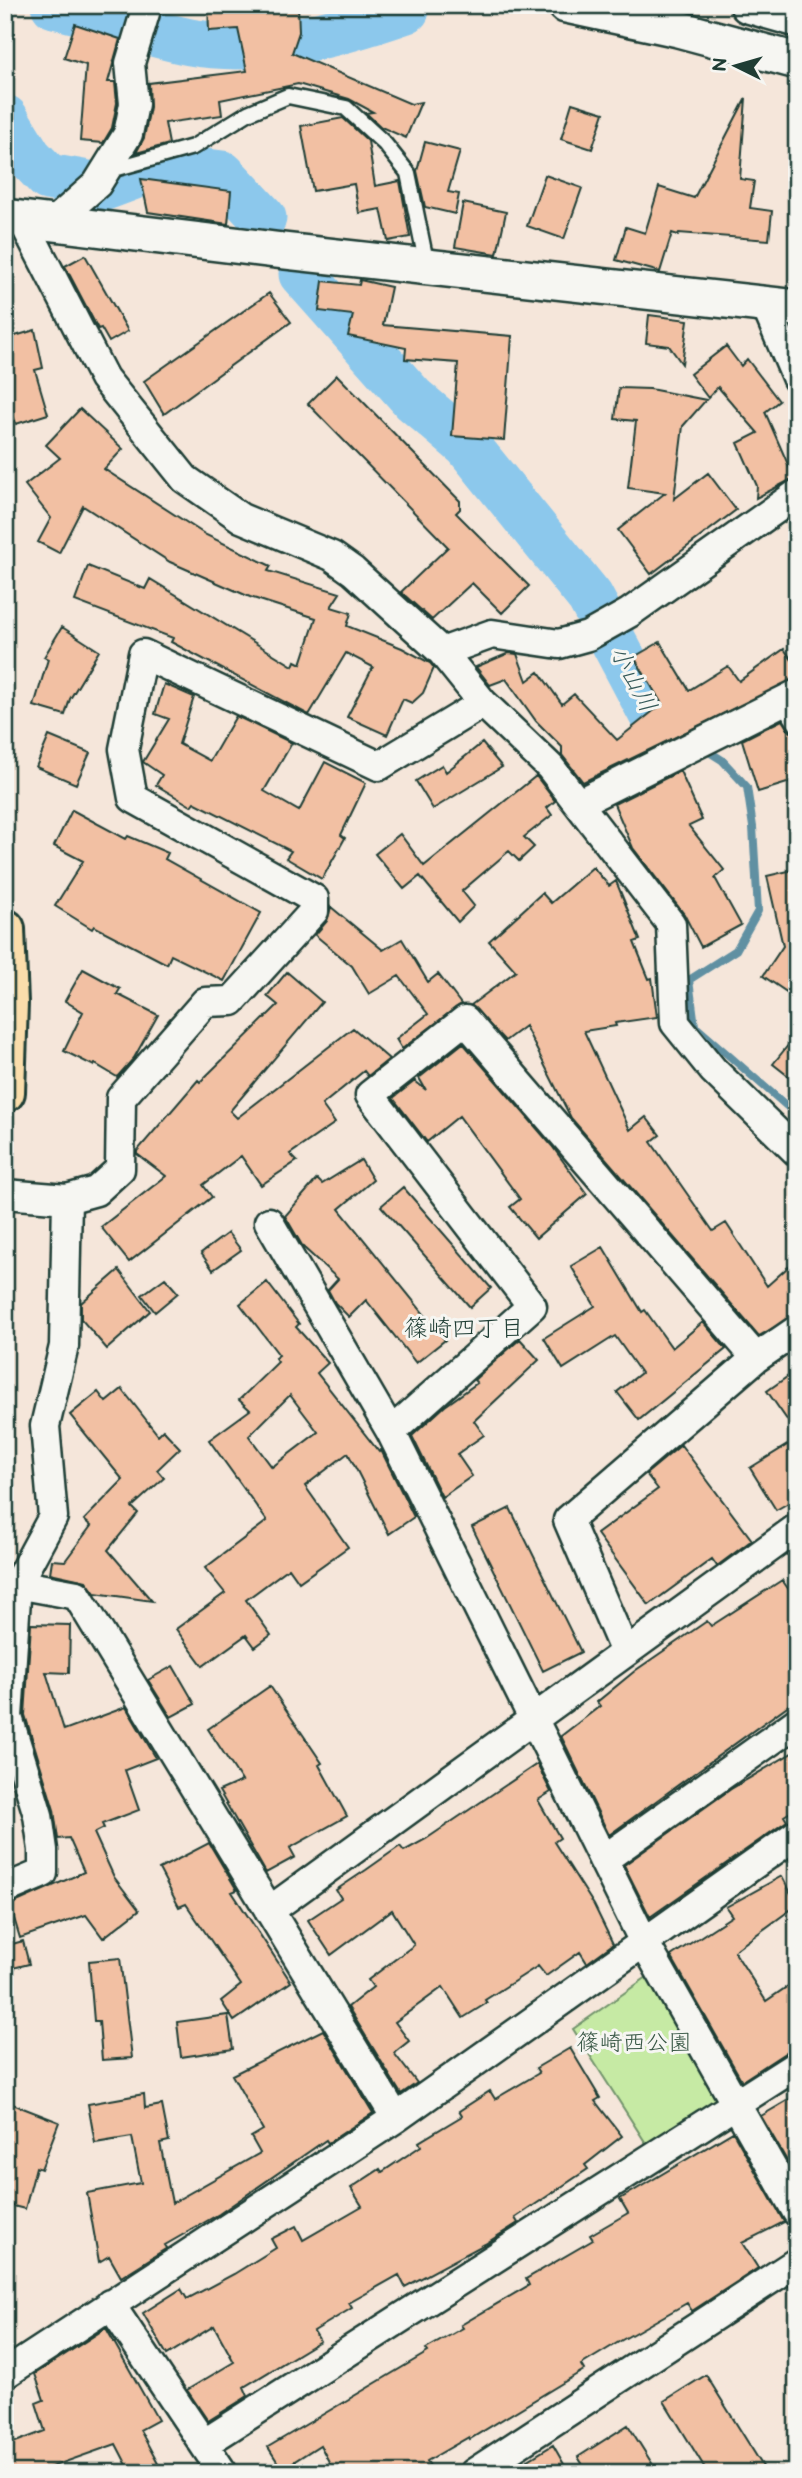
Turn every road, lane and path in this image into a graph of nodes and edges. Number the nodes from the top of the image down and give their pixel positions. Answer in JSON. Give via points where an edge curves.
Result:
{"nodes":[{"id":1,"x":566,"y":5,"type":"edge"},
{"id":2,"x":748,"y":5,"type":"edge"},
{"id":3,"x":145,"y":13,"type":"dead end"},
{"id":4,"x":797,"y":19,"type":"edge"},
{"id":5,"x":797,"y":61,"type":"edge"},
{"id":6,"x":104,"y":171,"type":"junction"},
{"id":7,"x":27,"y":219,"type":"edge"},
{"id":8,"x":427,"y":267,"type":"junction"},
{"id":9,"x":781,"y":306,"type":"edge"},
{"id":10,"x":797,"y":379,"type":"edge"},
{"id":11,"x":797,"y":494,"type":"edge"},
{"id":12,"x":442,"y":652,"type":"junction"},
{"id":13,"x":789,"y":698,"type":"edge"},
{"id":14,"x":483,"y":703,"type":"junction"},
{"id":15,"x":797,"y":725,"type":"edge"},
{"id":16,"x":579,"y":803,"type":"junction"},
{"id":17,"x":5,"y":929,"type":"edge"},
{"id":18,"x":5,"y":1092,"type":"edge"},
{"id":19,"x":797,"y":1152,"type":"edge"},
{"id":20,"x":5,"y":1194,"type":"edge"},
{"id":21,"x":67,"y":1199,"type":"junction"},
{"id":22,"x":269,"y":1222,"type":"dead end"},
{"id":23,"x":797,"y":1330,"type":"edge"},
{"id":24,"x":756,"y":1358,"type":"junction"},
{"id":25,"x":391,"y":1432,"type":"junction"},
{"id":26,"x":797,"y":1528,"type":"edge"},
{"id":27,"x":11,"y":1583,"type":"edge"},
{"id":28,"x":624,"y":1650,"type":"junction"},
{"id":29,"x":534,"y":1720,"type":"junction"},
{"id":30,"x":797,"y":1722,"type":"edge"},
{"id":31,"x":797,"y":1834,"type":"edge"},
{"id":32,"x":603,"y":1860,"type":"junction"},
{"id":33,"x":5,"y":1889,"type":"edge"},
{"id":34,"x":269,"y":1911,"type":"junction"},
{"id":35,"x":644,"y":1942,"type":"junction"},
{"id":36,"x":797,"y":2065,"type":"edge"},
{"id":37,"x":735,"y":2106,"type":"junction"},
{"id":38,"x":396,"y":2118,"type":"junction"},
{"id":39,"x":797,"y":2212,"type":"edge"},
{"id":40,"x":797,"y":2262,"type":"edge"},
{"id":41,"x":110,"y":2304,"type":"junction"},
{"id":42,"x":5,"y":2374,"type":"edge"},
{"id":43,"x":205,"y":2443,"type":"junction"},
{"id":44,"x":223,"y":2473,"type":"edge"},
{"id":45,"x":474,"y":2473,"type":"edge"}],
"edges":[{"from":1,"to":5,"type":"street"},
{"from":2,"to":4,"type":"street"},
{"from":3,"to":6,"type":"street","via":[[130,63],[134,104],[128,134]]},
{"from":6,"to":7,"type":"street","via":[[97,184]]},
{"from":6,"to":8,"type":"lane","via":[[193,147],[248,113],[288,96],[345,108],[384,143],[408,173]]},
{"from":7,"to":8,"type":"street"},
{"from":7,"to":12,"type":"street","via":[[104,378],[185,480],[241,518],[332,556]]},
{"from":8,"to":9,"type":"street"},
{"from":9,"to":10,"type":"street"},
{"from":11,"to":12,"type":"street","via":[[629,613],[588,636],[559,644],[492,634]]},
{"from":12,"to":14,"type":"street"},
{"from":13,"to":15,"type":"lane"},
{"from":13,"to":16,"type":"street"},
{"from":14,"to":16,"type":"street","via":[[550,767]]},
{"from":14,"to":21,"type":"street","via":[[379,766],[143,654],[124,750],[133,798],[314,899],[314,911],[232,1001],[205,1002],[121,1098],[120,1168],[96,1191]]},
{"from":16,"to":19,"type":"street","via":[[671,924],[675,1023],[713,1070]]},
{"from":17,"to":18,"type":"highway"},
{"from":20,"to":21,"type":"street"},
{"from":21,"to":27,"type":"street","via":[[64,1346],[45,1426],[53,1517]]},
{"from":22,"to":25,"type":"street"},
{"from":23,"to":24,"type":"street"},
{"from":24,"to":25,"type":"street","via":[[465,1020],[370,1095],[532,1306]]},
{"from":24,"to":28,"type":"street","via":[[568,1520]]},
{"from":25,"to":29,"type":"street"},
{"from":26,"to":28,"type":"street"},
{"from":27,"to":33,"type":"street","via":[[8,1717],[38,1815],[43,1873]]},
{"from":27,"to":34,"type":"street","via":[[77,1595]]},
{"from":28,"to":29,"type":"street"},
{"from":29,"to":32,"type":"street"},
{"from":29,"to":34,"type":"street"},
{"from":30,"to":32,"type":"street"},
{"from":31,"to":35,"type":"street"},
{"from":32,"to":35,"type":"street"},
{"from":34,"to":38,"type":"street"},
{"from":35,"to":37,"type":"street"},
{"from":35,"to":38,"type":"street"},
{"from":36,"to":37,"type":"street"},
{"from":37,"to":39,"type":"street"},
{"from":37,"to":43,"type":"street"},
{"from":38,"to":41,"type":"street"},
{"from":40,"to":45,"type":"street"},
{"from":41,"to":42,"type":"street"},
{"from":41,"to":43,"type":"street"},
{"from":43,"to":44,"type":"street"}]}
